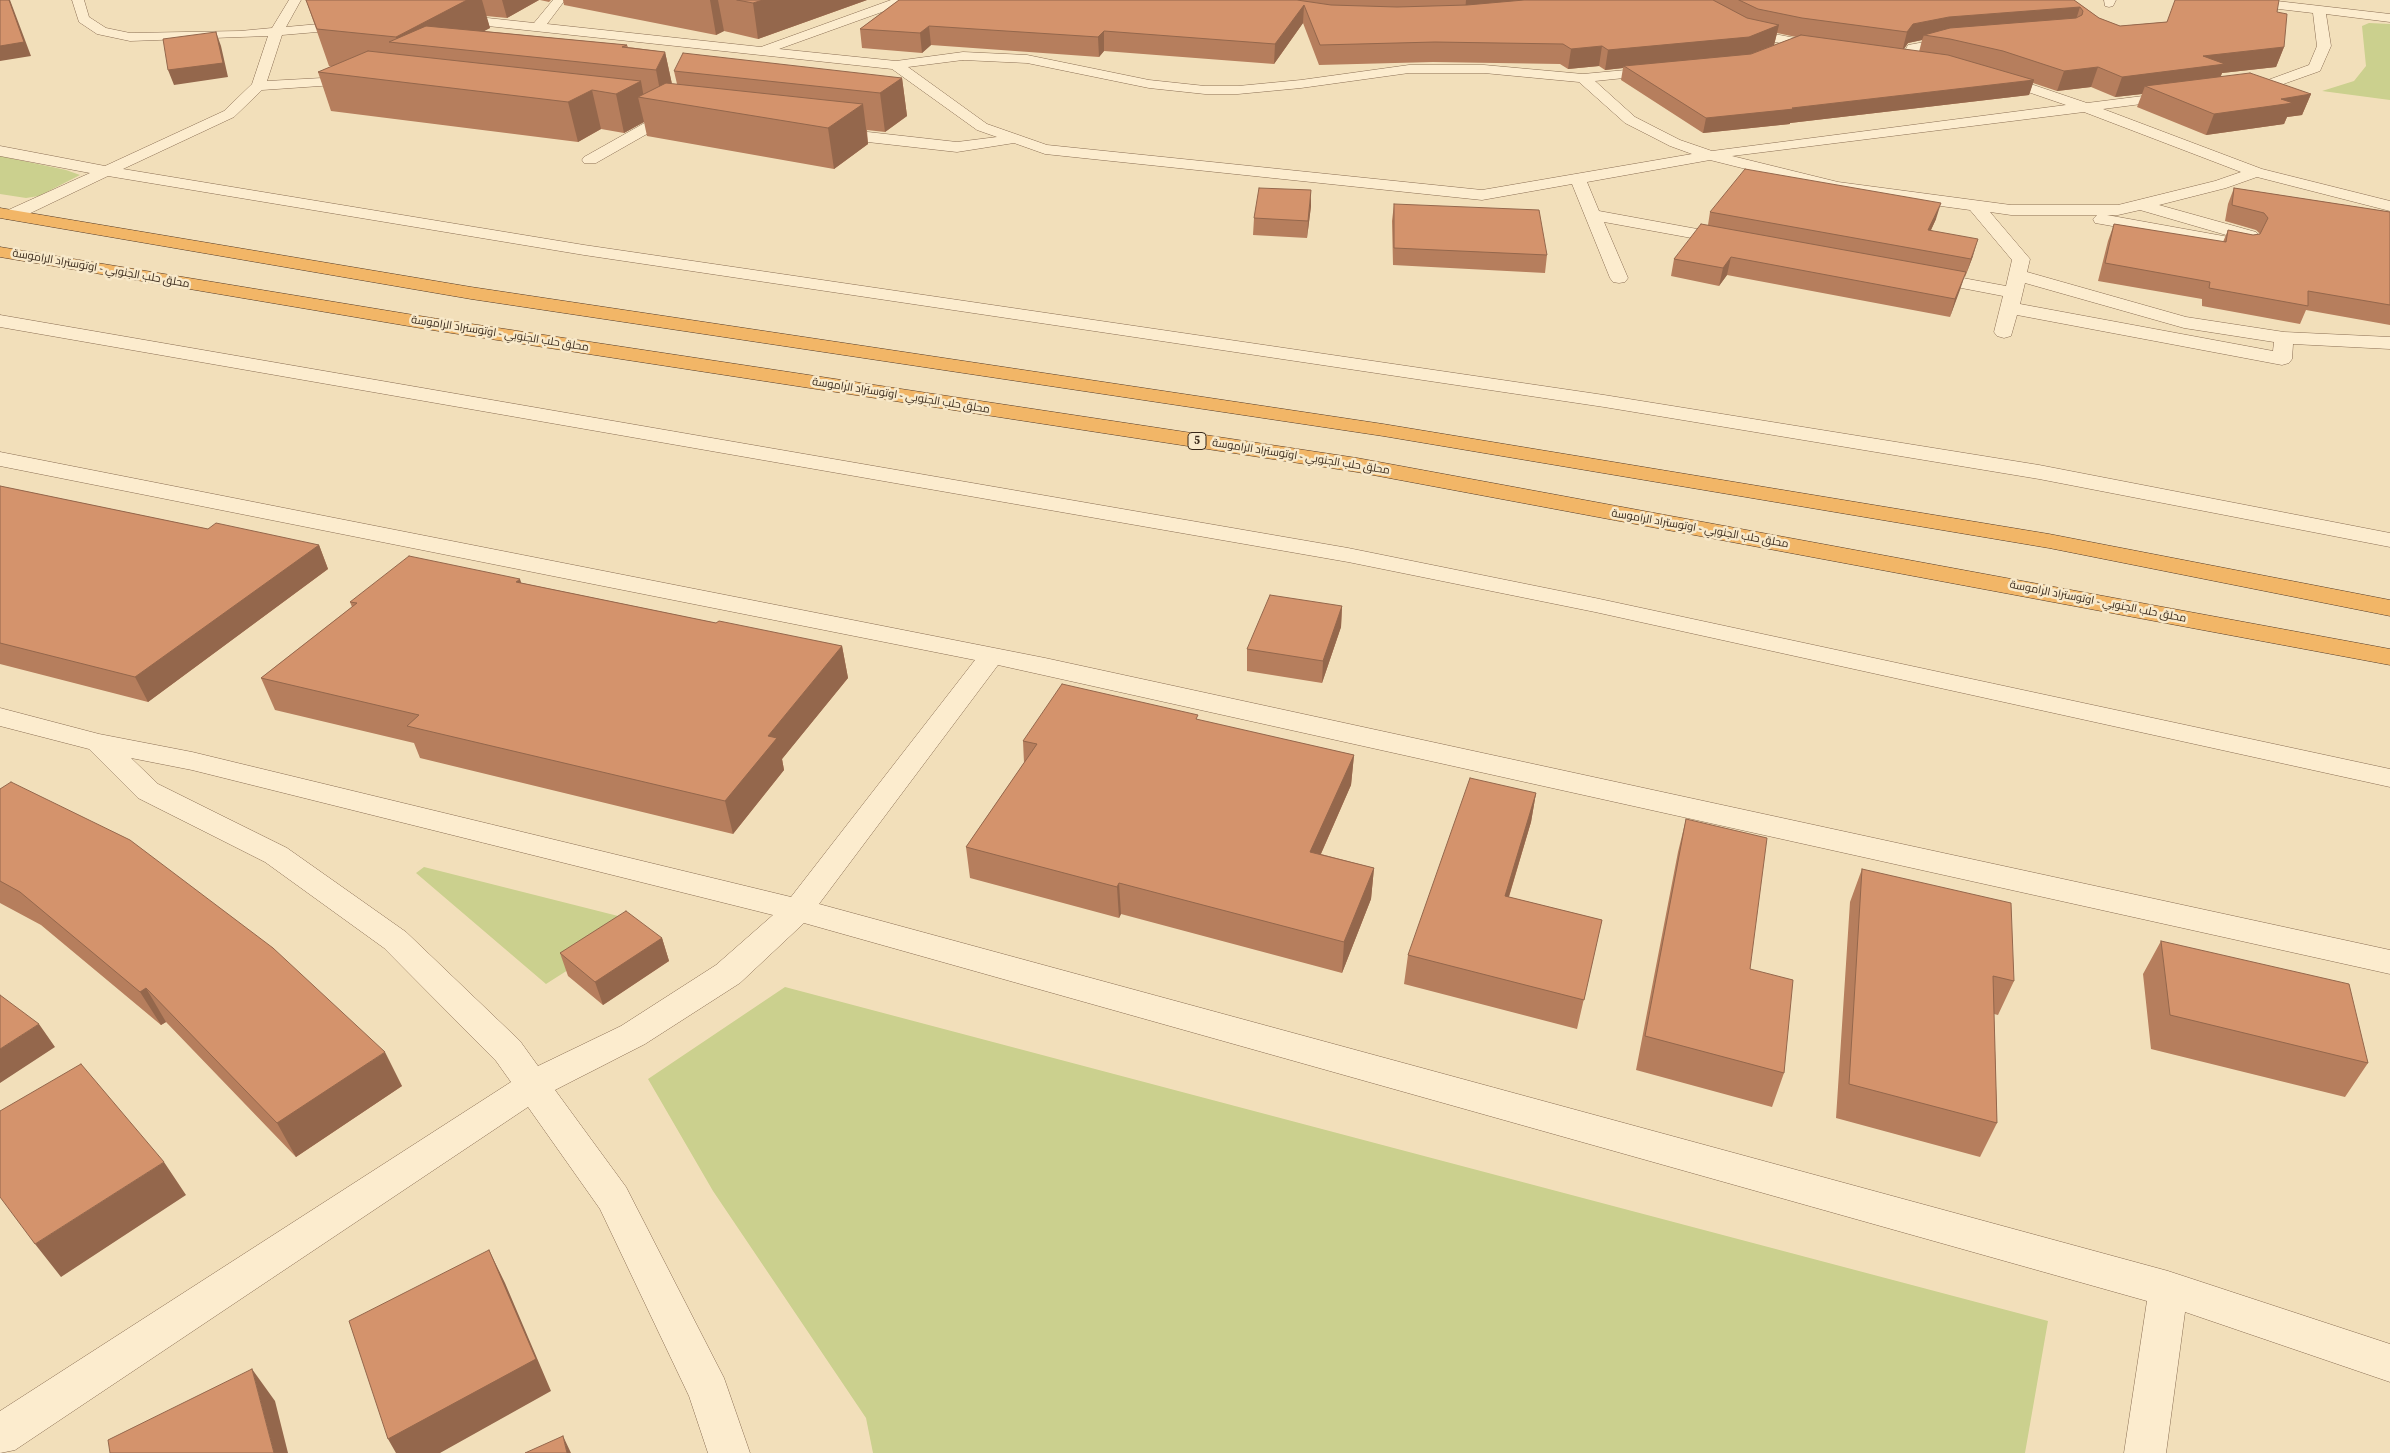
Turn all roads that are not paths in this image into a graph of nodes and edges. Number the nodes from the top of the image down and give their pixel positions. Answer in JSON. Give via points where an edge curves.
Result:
{"nodes":[{"id":1,"x":78,"y":0,"type":"edge"},
{"id":2,"x":296,"y":0,"type":"edge"},
{"id":3,"x":559,"y":0,"type":"edge"},
{"id":4,"x":896,"y":0,"type":"edge"},
{"id":5,"x":1686,"y":0,"type":"edge"},
{"id":6,"x":2236,"y":0,"type":"edge"},
{"id":7,"x":2319,"y":10,"type":"junction"},
{"id":8,"x":436,"y":18,"type":"edge"},
{"id":9,"x":2390,"y":18,"type":"edge"},
{"id":10,"x":365,"y":24,"type":"edge"},
{"id":11,"x":538,"y":27,"type":"junction"},
{"id":12,"x":276,"y":33,"type":"junction"},
{"id":13,"x":1970,"y":34,"type":"edge"},
{"id":14,"x":1797,"y":43,"type":"junction"},
{"id":15,"x":1834,"y":48,"type":"edge"},
{"id":16,"x":761,"y":51,"type":"junction"},
{"id":17,"x":1771,"y":52,"type":"edge"},
{"id":18,"x":1926,"y":61,"type":"edge"},
{"id":19,"x":896,"y":65,"type":"junction"},
{"id":20,"x":1670,"y":70,"type":"edge"},
{"id":21,"x":1982,"y":73,"type":"edge"},
{"id":22,"x":1583,"y":78,"type":"junction"},
{"id":23,"x":369,"y":81,"type":"edge"},
{"id":24,"x":258,"y":86,"type":"junction"},
{"id":25,"x":681,"y":90,"type":"edge"},
{"id":26,"x":2221,"y":90,"type":"edge"},
{"id":27,"x":2192,"y":94,"type":"edge"},
{"id":28,"x":2085,"y":107,"type":"junction"},
{"id":29,"x":641,"y":112,"type":"edge"},
{"id":30,"x":670,"y":115,"type":"junction"},
{"id":31,"x":690,"y":117,"type":"edge"},
{"id":32,"x":818,"y":132,"type":"edge"},
{"id":33,"x":1016,"y":139,"type":"junction"},
{"id":34,"x":0,"y":151,"type":"edge"},
{"id":35,"x":1712,"y":156,"type":"junction"},
{"id":36,"x":590,"y":160,"type":"dead end"},
{"id":37,"x":106,"y":171,"type":"junction"},
{"id":38,"x":2256,"y":172,"type":"junction"},
{"id":39,"x":1577,"y":178,"type":"junction"},
{"id":40,"x":2142,"y":204,"type":"junction"},
{"id":41,"x":1975,"y":206,"type":"junction"},
{"id":42,"x":2390,"y":206,"type":"edge"},
{"id":43,"x":2052,"y":210,"type":"junction"},
{"id":44,"x":6,"y":214,"type":"edge"},
{"id":45,"x":1592,"y":215,"type":"junction"},
{"id":46,"x":1749,"y":244,"type":"edge"},
{"id":47,"x":0,"y":252,"type":"edge"},
{"id":48,"x":1906,"y":273,"type":"edge"},
{"id":49,"x":1619,"y":278,"type":"dead end"},
{"id":50,"x":2014,"y":292,"type":"junction"},
{"id":51,"x":0,"y":321,"type":"edge"},
{"id":52,"x":2004,"y":332,"type":"dead end"},
{"id":53,"x":2284,"y":338,"type":"junction"},
{"id":54,"x":2390,"y":343,"type":"edge"},
{"id":55,"x":0,"y":458,"type":"edge"},
{"id":56,"x":2390,"y":540,"type":"edge"},
{"id":57,"x":2390,"y":608,"type":"edge"},
{"id":58,"x":992,"y":655,"type":"junction"},
{"id":59,"x":2390,"y":658,"type":"edge"},
{"id":60,"x":0,"y":718,"type":"edge"},
{"id":61,"x":99,"y":743,"type":"junction"},
{"id":62,"x":2390,"y":778,"type":"edge"},
{"id":63,"x":798,"y":910,"type":"junction"},
{"id":64,"x":2390,"y":962,"type":"edge"},
{"id":65,"x":533,"y":1085,"type":"junction"},
{"id":66,"x":2168,"y":1289,"type":"junction"},
{"id":67,"x":2390,"y":1363,"type":"edge"},
{"id":68,"x":0,"y":1435,"type":"edge"},
{"id":69,"x":729,"y":1453,"type":"edge"},
{"id":70,"x":2146,"y":1453,"type":"edge"}],
"edges":[{"from":1,"to":12,"type":"street","via":[[83,19],[102,31],[130,37]]},
{"from":2,"to":12,"type":"street"},
{"from":3,"to":11,"type":"street"},
{"from":4,"to":16,"type":"street"},
{"from":5,"to":14,"type":"street","via":[[1749,33]]},
{"from":6,"to":7,"type":"street"},
{"from":7,"to":9,"type":"street"},
{"from":7,"to":26,"type":"street","via":[[2324,46],[2315,68],[2270,84]]},
{"from":8,"to":11,"type":"street"},
{"from":10,"to":12,"type":"street"},
{"from":11,"to":16,"type":"street"},
{"from":12,"to":24,"type":"street"},
{"from":13,"to":18,"type":"street","via":[[1906,54]]},
{"from":14,"to":15,"type":"street"},
{"from":14,"to":17,"type":"street"},
{"from":16,"to":19,"type":"street"},
{"from":19,"to":22,"type":"street","via":[[963,56],[1020,58],[1149,84],[1205,90],[1294,85],[1433,68]]},
{"from":19,"to":33,"type":"street","via":[[982,127]]},
{"from":20,"to":22,"type":"street"},
{"from":21,"to":28,"type":"street"},
{"from":22,"to":35,"type":"street","via":[[1630,120],[1675,143]]},
{"from":23,"to":24,"type":"street"},
{"from":24,"to":37,"type":"street","via":[[229,114]]},
{"from":25,"to":30,"type":"street"},
{"from":27,"to":28,"type":"street"},
{"from":28,"to":35,"type":"street"},
{"from":28,"to":38,"type":"street"},
{"from":29,"to":30,"type":"street"},
{"from":30,"to":31,"type":"street"},
{"from":30,"to":36,"type":"street"},
{"from":32,"to":33,"type":"street","via":[[957,147]]},
{"from":33,"to":39,"type":"street","via":[[1045,149],[1482,195]]},
{"from":34,"to":37,"type":"street"},
{"from":35,"to":39,"type":"street"},
{"from":35,"to":41,"type":"street","via":[[1838,187]]},
{"from":37,"to":44,"type":"street"},
{"from":37,"to":56,"type":"street","via":[[604,253],[1604,401],[2039,472]]},
{"from":38,"to":40,"type":"street","via":[[2220,185]]},
{"from":38,"to":42,"type":"street"},
{"from":39,"to":45,"type":"street"},
{"from":40,"to":43,"type":"street","via":[[2118,210]]},
{"from":40,"to":43,"type":"street","via":[[2250,236],[2246,245]]},
{"from":41,"to":43,"type":"street"},
{"from":41,"to":50,"type":"street","via":[[2021,260]]},
{"from":44,"to":57,"type":"highway","via":[[471,293],[1383,430],[2049,541]]},
{"from":45,"to":46,"type":"street"},
{"from":45,"to":49,"type":"street"},
{"from":47,"to":59,"type":"highway","name":"محلق حلب الجنوبي - اوتوستراد الراموسة","number":"5","via":[[432,324],[1357,465]]},
{"from":48,"to":50,"type":"street"},
{"from":50,"to":52,"type":"street"},
{"from":50,"to":53,"type":"street"},
{"from":50,"to":53,"type":"street","via":[[2282,359]]},
{"from":51,"to":62,"type":"street","via":[[1348,556],[1595,606]]},
{"from":53,"to":54,"type":"street"},
{"from":55,"to":58,"type":"street"},
{"from":58,"to":63,"type":"street"},
{"from":58,"to":64,"type":"street"},
{"from":60,"to":61,"type":"street"},
{"from":61,"to":63,"type":"street","via":[[192,761]]},
{"from":61,"to":65,"type":"street","via":[[148,791],[276,855],[395,940],[508,1051]]},
{"from":63,"to":65,"type":"street","via":[[728,974],[633,1035]]},
{"from":63,"to":66,"type":"street"},
{"from":65,"to":68,"type":"street"},
{"from":65,"to":69,"type":"street","via":[[613,1198],[709,1392]]},
{"from":66,"to":67,"type":"street"},
{"from":66,"to":70,"type":"street"}]}
